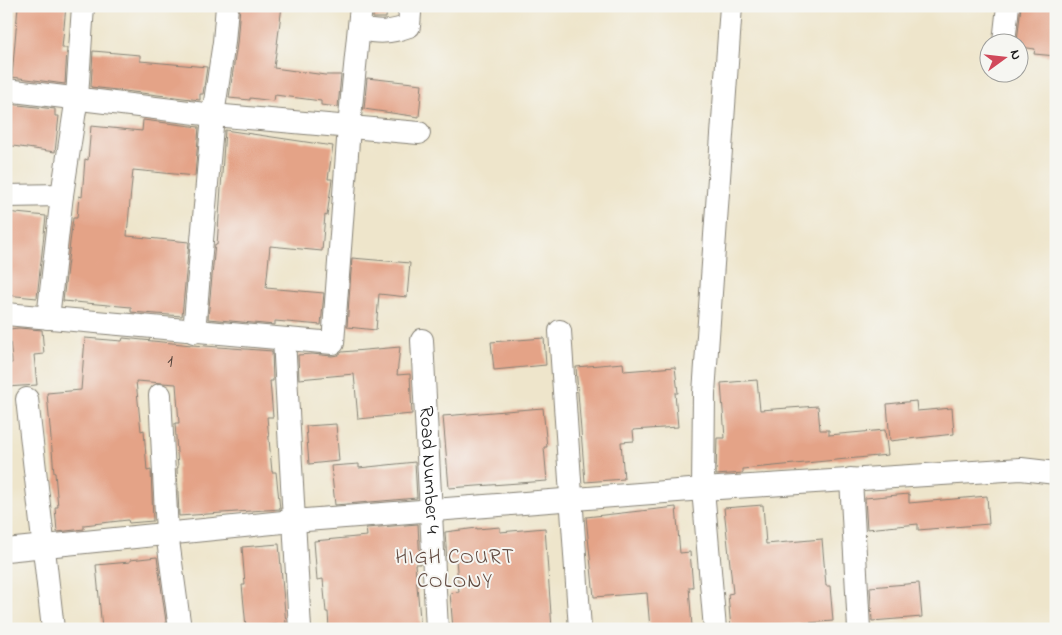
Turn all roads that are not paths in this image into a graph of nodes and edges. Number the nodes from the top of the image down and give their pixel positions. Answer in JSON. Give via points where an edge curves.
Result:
{"nodes":[{"id":1,"x":83,"y":6,"type":"edge"},
{"id":2,"x":227,"y":6,"type":"edge"},
{"id":3,"x":361,"y":6,"type":"edge"},
{"id":4,"x":407,"y":6,"type":"edge"},
{"id":5,"x":731,"y":6,"type":"edge"},
{"id":6,"x":1008,"y":6,"type":"edge"},
{"id":7,"x":359,"y":29,"type":"junction"},
{"id":8,"x":1005,"y":32,"type":"edge"},
{"id":9,"x":6,"y":90,"type":"edge"},
{"id":10,"x":77,"y":97,"type":"junction"},
{"id":11,"x":213,"y":115,"type":"junction"},
{"id":12,"x":349,"y":127,"type":"junction"},
{"id":13,"x":419,"y":133,"type":"dead end"},
{"id":14,"x":62,"y":195,"type":"junction"},
{"id":15,"x":6,"y":196,"type":"edge"},
{"id":16,"x":6,"y":314,"type":"edge"},
{"id":17,"x":48,"y":318,"type":"junction"},
{"id":18,"x":560,"y":330,"type":"dead end"},
{"id":19,"x":194,"y":332,"type":"junction"},
{"id":20,"x":284,"y":339,"type":"junction"},
{"id":21,"x":422,"y":340,"type":"dead end"},
{"id":22,"x":160,"y":396,"type":"dead end"},
{"id":23,"x":27,"y":399,"type":"dead end"},
{"id":24,"x":1056,"y":473,"type":"edge"},
{"id":25,"x":852,"y":479,"type":"junction"},
{"id":26,"x":703,"y":489,"type":"junction"},
{"id":27,"x":570,"y":500,"type":"junction"},
{"id":28,"x":430,"y":511,"type":"junction"},
{"id":29,"x":293,"y":521,"type":"junction"},
{"id":30,"x":168,"y":533,"type":"junction"},
{"id":31,"x":44,"y":547,"type":"junction"},
{"id":32,"x":6,"y":550,"type":"edge"},
{"id":33,"x":53,"y":629,"type":"edge"},
{"id":34,"x":180,"y":629,"type":"edge"},
{"id":35,"x":300,"y":629,"type":"edge"},
{"id":36,"x":437,"y":629,"type":"edge"},
{"id":37,"x":580,"y":629,"type":"edge"},
{"id":38,"x":715,"y":629,"type":"edge"},
{"id":39,"x":859,"y":629,"type":"edge"}],
"edges":[{"from":1,"to":10,"type":"street"},
{"from":2,"to":11,"type":"street"},
{"from":3,"to":7,"type":"street"},
{"from":4,"to":7,"type":"street","via":[[409,26],[392,32]]},
{"from":5,"to":26,"type":"street","via":[[704,392]]},
{"from":6,"to":8,"type":"street"},
{"from":7,"to":12,"type":"street"},
{"from":9,"to":10,"type":"street"},
{"from":10,"to":11,"type":"street"},
{"from":10,"to":14,"type":"street"},
{"from":11,"to":12,"type":"street"},
{"from":11,"to":19,"type":"street"},
{"from":12,"to":13,"type":"street"},
{"from":12,"to":20,"type":"street","via":[[333,343]]},
{"from":14,"to":15,"type":"street"},
{"from":14,"to":17,"type":"street"},
{"from":16,"to":17,"type":"street"},
{"from":17,"to":19,"type":"street"},
{"from":18,"to":27,"type":"street"},
{"from":19,"to":20,"type":"street"},
{"from":20,"to":29,"type":"street"},
{"from":21,"to":28,"type":"street","name":"Road Number 4"},
{"from":22,"to":30,"type":"street"},
{"from":23,"to":31,"type":"street"},
{"from":24,"to":25,"type":"street","via":[[1021,469]]},
{"from":25,"to":26,"type":"street"},
{"from":25,"to":39,"type":"street"},
{"from":26,"to":27,"type":"street"},
{"from":26,"to":38,"type":"street"},
{"from":27,"to":28,"type":"street"},
{"from":27,"to":37,"type":"street"},
{"from":28,"to":29,"type":"street"},
{"from":28,"to":36,"type":"street","name":"Road Number 4"},
{"from":29,"to":30,"type":"street"},
{"from":29,"to":35,"type":"street"},
{"from":30,"to":31,"type":"street"},
{"from":30,"to":34,"type":"street"},
{"from":31,"to":32,"type":"street"},
{"from":31,"to":33,"type":"street"}]}
